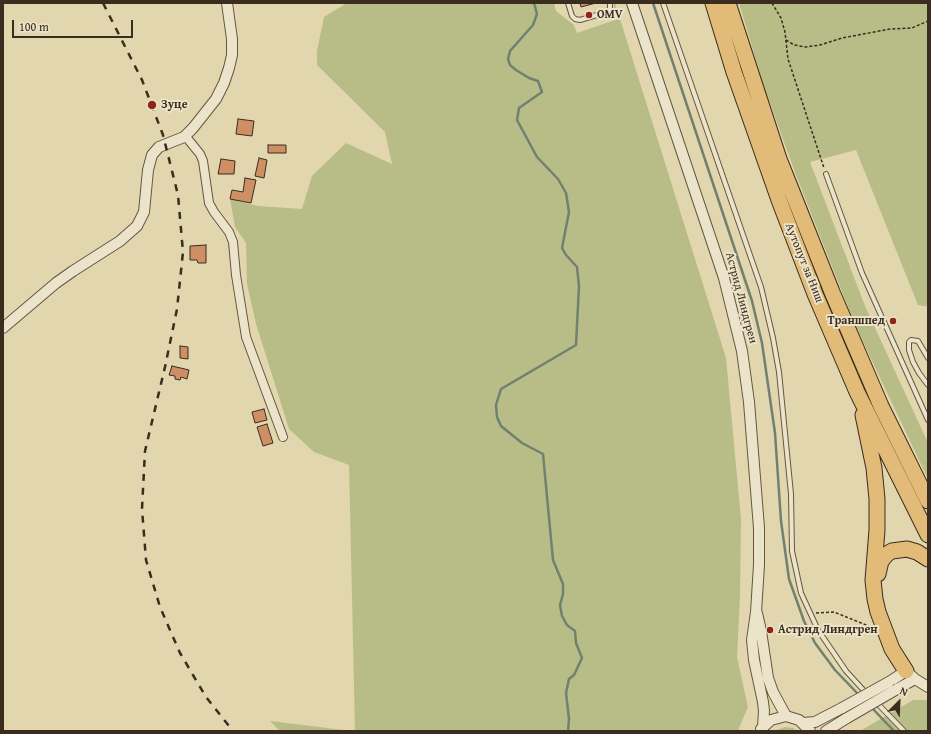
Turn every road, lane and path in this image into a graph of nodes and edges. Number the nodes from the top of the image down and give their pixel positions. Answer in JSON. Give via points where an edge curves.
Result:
{"nodes":[{"id":1,"x":227,"y":3,"type":"edge"},
{"id":2,"x":568,"y":3,"type":"edge"},
{"id":3,"x":610,"y":3,"type":"edge"},
{"id":4,"x":632,"y":3,"type":"edge"},
{"id":5,"x":663,"y":3,"type":"edge"},
{"id":6,"x":712,"y":3,"type":"edge"},
{"id":7,"x":728,"y":3,"type":"edge"},
{"id":8,"x":772,"y":3,"type":"edge"},
{"id":9,"x":928,"y":21,"type":"edge"},
{"id":10,"x":786,"y":40,"type":"junction"},
{"id":11,"x":184,"y":137,"type":"junction"},
{"id":12,"x":826,"y":174,"type":"joint"},
{"id":13,"x":3,"y":328,"type":"edge"},
{"id":14,"x":928,"y":358,"type":"edge"},
{"id":15,"x":928,"y":385,"type":"edge"},
{"id":16,"x":857,"y":392,"type":"junction"},
{"id":17,"x":928,"y":420,"type":"edge"},
{"id":18,"x":283,"y":437,"type":"dead end"},
{"id":19,"x":928,"y":501,"type":"edge"},
{"id":20,"x":928,"y":535,"type":"edge"},
{"id":21,"x":928,"y":559,"type":"edge"},
{"id":22,"x":756,"y":612,"type":"junction"},
{"id":23,"x":810,"y":614,"type":"junction"},
{"id":24,"x":871,"y":627,"type":"dead end"},
{"id":25,"x":908,"y":673,"type":"junction"},
{"id":26,"x":928,"y":687,"type":"edge"},
{"id":27,"x":786,"y":716,"type":"junction"},
{"id":28,"x":803,"y":723,"type":"junction"},
{"id":29,"x":761,"y":729,"type":"edge"},
{"id":30,"x":810,"y":731,"type":"edge"},
{"id":31,"x":826,"y":731,"type":"edge"},
{"id":32,"x":904,"y":731,"type":"edge"}],
"edges":[{"from":1,"to":11,"type":"street","via":[[232,39],[229,68],[216,99]]},
{"from":2,"to":3,"type":"lane","via":[[572,16],[580,20],[607,12]]},
{"from":4,"to":22,"type":"street","name":"Астрид Линдгрен","via":[[724,278],[742,351],[749,402],[759,528]]},
{"from":5,"to":23,"type":"lane","via":[[761,287],[779,372],[791,494],[792,551],[801,593]]},
{"from":6,"to":16,"type":"highway","name":"Аутопут за Ниш","via":[[779,200],[815,294]]},
{"from":7,"to":19,"type":"highway","name":"Аутопут за Ниш","via":[[779,159],[826,279],[881,406]]},
{"from":8,"to":10,"type":"path","via":[[781,18]]},
{"from":9,"to":10,"type":"path","via":[[912,28],[883,30],[806,47],[794,45]]},
{"from":10,"to":12,"type":"path","via":[[788,59]]},
{"from":11,"to":13,"type":"street","via":[[159,147],[152,155],[144,212],[137,226],[120,242],[63,278]]},
{"from":11,"to":18,"type":"street","via":[[200,154],[209,203],[230,232],[246,337]]},
{"from":12,"to":17,"type":"lane","via":[[862,273]]},
{"from":14,"to":15,"type":"lane","via":[[918,341],[909,342],[913,362]]},
{"from":16,"to":20,"type":"highway","name":"Аутопут за Ниш"},
{"from":16,"to":25,"type":"highway","via":[[874,468],[877,499],[873,580],[875,599],[892,649]]},
{"from":21,"to":25,"type":"highway","via":[[914,550],[898,549],[887,554],[878,570],[880,593]]},
{"from":22,"to":27,"type":"street","name":"Астрид Линдгрен","via":[[768,678]]},
{"from":22,"to":29,"type":"street","name":"Астрид Линдгрен","via":[[752,640],[763,702]]},
{"from":23,"to":24,"type":"path","via":[[834,612]]},
{"from":23,"to":32,"type":"lane","via":[[846,671]]},
{"from":25,"to":26,"type":"street"},
{"from":25,"to":28,"type":"street","bridge":true,"via":[[815,722]]},
{"from":25,"to":31,"type":"street","bridge":true,"via":[[897,689]]},
{"from":27,"to":28,"type":"street"},
{"from":27,"to":29,"type":"street","via":[[771,720]]},
{"from":28,"to":30,"type":"street"}]}
